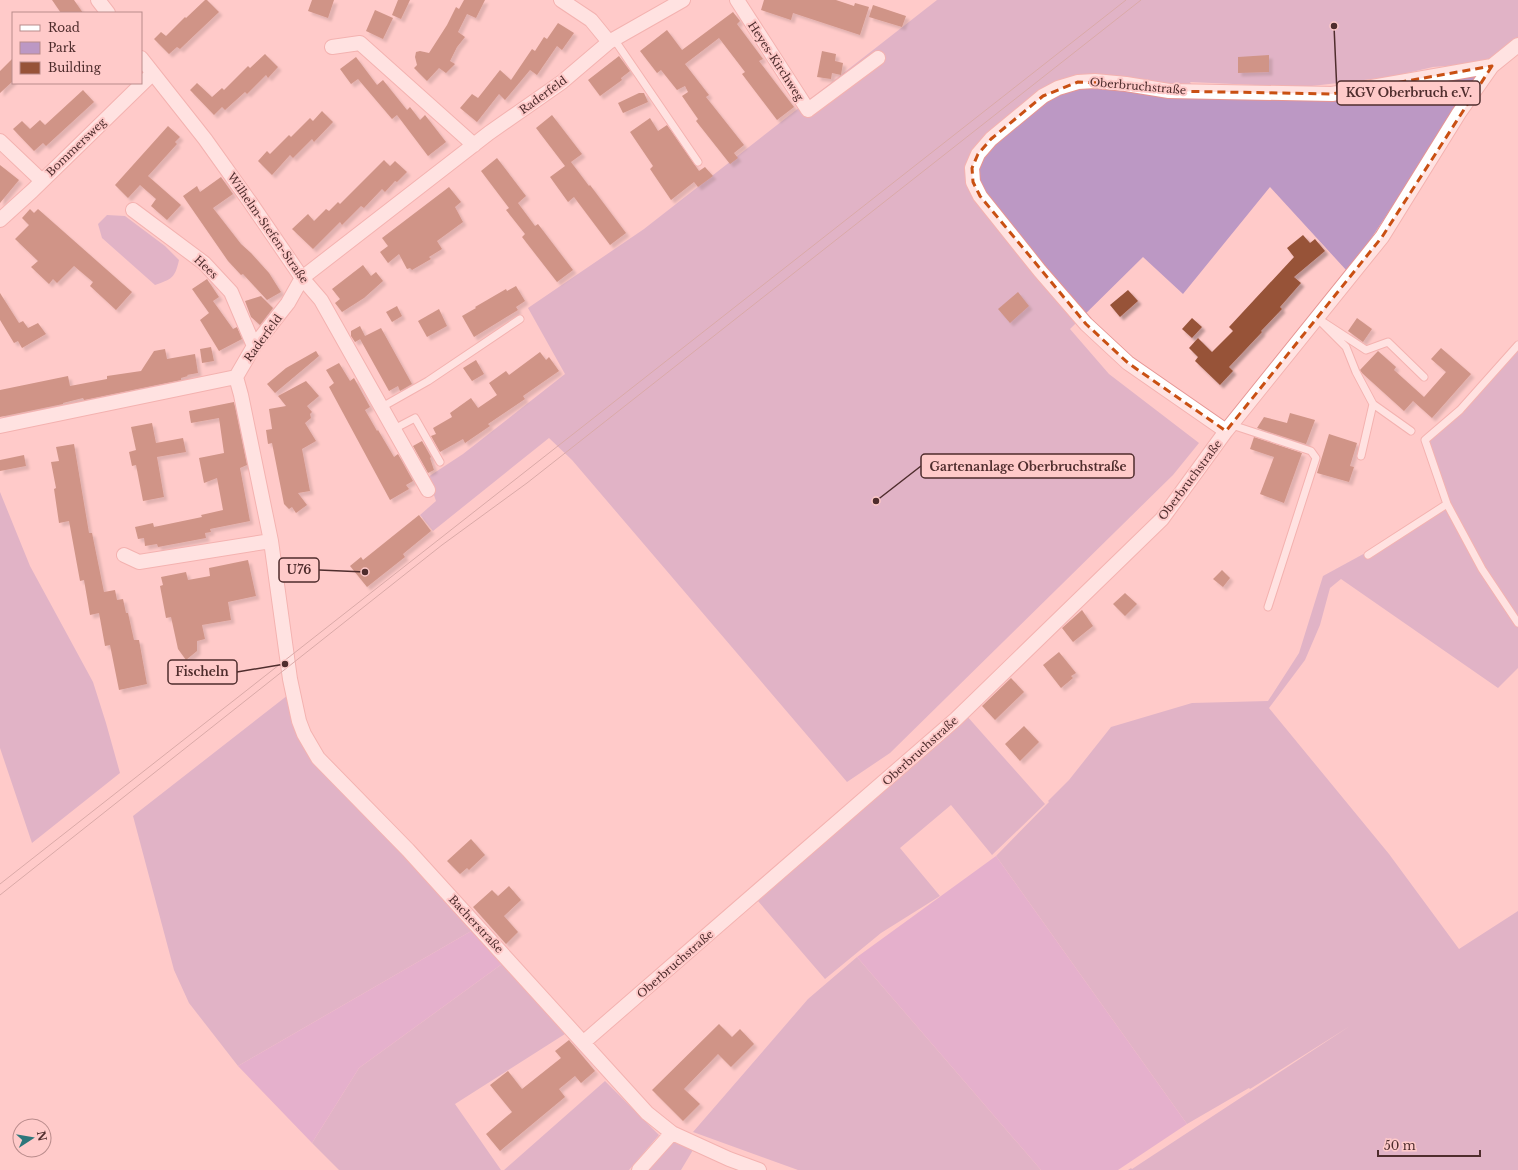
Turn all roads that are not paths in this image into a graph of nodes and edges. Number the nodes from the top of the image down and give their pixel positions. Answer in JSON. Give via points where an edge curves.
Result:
{"nodes":[{"id":1,"x":98,"y":0,"type":"edge"},
{"id":2,"x":561,"y":0,"type":"edge"},
{"id":3,"x":683,"y":0,"type":"edge"},
{"id":4,"x":737,"y":0,"type":"edge"},
{"id":5,"x":107,"y":12,"type":"edge"},
{"id":6,"x":612,"y":40,"type":"junction"},
{"id":7,"x":1518,"y":45,"type":"edge"},
{"id":8,"x":332,"y":47,"type":"dead end"},
{"id":9,"x":878,"y":58,"type":"dead end"},
{"id":10,"x":142,"y":59,"type":"edge"},
{"id":11,"x":1492,"y":66,"type":"junction"},
{"id":12,"x":152,"y":74,"type":"junction"},
{"id":13,"x":142,"y":84,"type":"edge"},
{"id":14,"x":142,"y":84,"type":"edge"},
{"id":15,"x":0,"y":141,"type":"edge"},
{"id":16,"x":474,"y":145,"type":"junction"},
{"id":17,"x":698,"y":162,"type":"dead end"},
{"id":18,"x":42,"y":181,"type":"junction"},
{"id":19,"x":133,"y":210,"type":"dead end"},
{"id":20,"x":0,"y":220,"type":"edge"},
{"id":21,"x":302,"y":278,"type":"junction"},
{"id":22,"x":1317,"y":318,"type":"junction"},
{"id":23,"x":520,"y":319,"type":"dead end"},
{"id":24,"x":1518,"y":345,"type":"edge"},
{"id":25,"x":254,"y":346,"type":"junction"},
{"id":26,"x":236,"y":377,"type":"junction"},
{"id":27,"x":1424,"y":377,"type":"dead end"},
{"id":28,"x":1373,"y":404,"type":"junction"},
{"id":29,"x":382,"y":406,"type":"junction"},
{"id":30,"x":0,"y":426,"type":"edge"},
{"id":31,"x":1229,"y":428,"type":"junction"},
{"id":32,"x":394,"y":430,"type":"junction"},
{"id":33,"x":1411,"y":431,"type":"dead end"},
{"id":34,"x":1361,"y":456,"type":"dead end"},
{"id":35,"x":440,"y":462,"type":"dead end"},
{"id":36,"x":428,"y":490,"type":"dead end"},
{"id":37,"x":1447,"y":504,"type":"junction"},
{"id":38,"x":271,"y":541,"type":"junction"},
{"id":39,"x":124,"y":555,"type":"dead end"},
{"id":40,"x":1368,"y":555,"type":"dead end"},
{"id":41,"x":1268,"y":607,"type":"dead end"},
{"id":42,"x":1518,"y":623,"type":"edge"},
{"id":43,"x":584,"y":1042,"type":"junction"},
{"id":44,"x":672,"y":1133,"type":"junction"},
{"id":45,"x":639,"y":1170,"type":"edge"},
{"id":46,"x":759,"y":1170,"type":"edge"}],
"edges":[{"from":1,"to":5,"type":"street"},
{"from":2,"to":6,"type":"street","via":[[591,20]]},
{"from":3,"to":6,"type":"street"},
{"from":4,"to":9,"type":"street","name":"Heyes-Kirchweg","via":[[808,110]]},
{"from":6,"to":16,"type":"street","name":"Raderfeld","via":[[562,82]]},
{"from":6,"to":17,"type":"lane"},
{"from":7,"to":11,"type":"street","name":"Oberbruchstraße"},
{"from":8,"to":16,"type":"street","via":[[360,43]]},
{"from":10,"to":12,"type":"street","name":"Wilhelm-Stefen-Straße"},
{"from":11,"to":22,"type":"street","name":"Oberbruchstraße","via":[[1459,113],[1382,237]]},
{"from":11,"to":31,"type":"street","name":"Oberbruchstraße","via":[[1332,94],[1169,90],[1095,81],[1078,82],[1043,96],[991,139],[978,154],[972,168],[973,182],[980,196],[1086,324],[1128,363]]},
{"from":12,"to":13,"type":"street","name":"Bommersweg"},
{"from":12,"to":21,"type":"street","name":"Wilhelm-Stefen-Straße","via":[[204,139]]},
{"from":14,"to":18,"type":"street","name":"Bommersweg"},
{"from":15,"to":18,"type":"street"},
{"from":16,"to":21,"type":"street","name":"Raderfeld"},
{"from":18,"to":20,"type":"street","name":"Bommersweg"},
{"from":19,"to":25,"type":"street","name":"Hees","via":[[204,263],[231,292]]},
{"from":21,"to":25,"type":"street","name":"Raderfeld","via":[[288,303]]},
{"from":21,"to":29,"type":"street","name":"Wilhelm-Stefen-Straße","via":[[321,300]]},
{"from":22,"to":27,"type":"lane","via":[[1366,350],[1388,342]]},
{"from":22,"to":28,"type":"lane","via":[[1346,347]]},
{"from":22,"to":31,"type":"street","name":"Oberbruchstraße"},
{"from":23,"to":29,"type":"lane","via":[[428,381]]},
{"from":24,"to":37,"type":"lane","via":[[1460,410],[1425,440]]},
{"from":25,"to":26,"type":"street","name":"Raderfeld"},
{"from":26,"to":30,"type":"street"},
{"from":26,"to":38,"type":"street"},
{"from":28,"to":33,"type":"lane"},
{"from":28,"to":34,"type":"lane"},
{"from":29,"to":32,"type":"street","name":"Wilhelm-Stefen-Straße"},
{"from":31,"to":41,"type":"lane","name":"Oberbruchstraße","via":[[1311,451],[1316,458]]},
{"from":31,"to":43,"type":"street","name":"Oberbruchstraße","via":[[1162,519],[956,719]]},
{"from":32,"to":35,"type":"lane","via":[[415,418]]},
{"from":32,"to":36,"type":"street","name":"Wilhelm-Stefen-Straße"},
{"from":37,"to":40,"type":"lane"},
{"from":37,"to":42,"type":"lane","via":[[1482,569]]},
{"from":38,"to":39,"type":"street","via":[[139,562]]},
{"from":38,"to":43,"type":"street","name":"Bacherstraße","via":[[298,721],[318,758],[408,850]]},
{"from":43,"to":44,"type":"street","name":"Bacherstraße","via":[[647,1113]]},
{"from":44,"to":45,"type":"street"},
{"from":44,"to":46,"type":"street","name":"Bacherstraße","via":[[729,1160]]}]}
